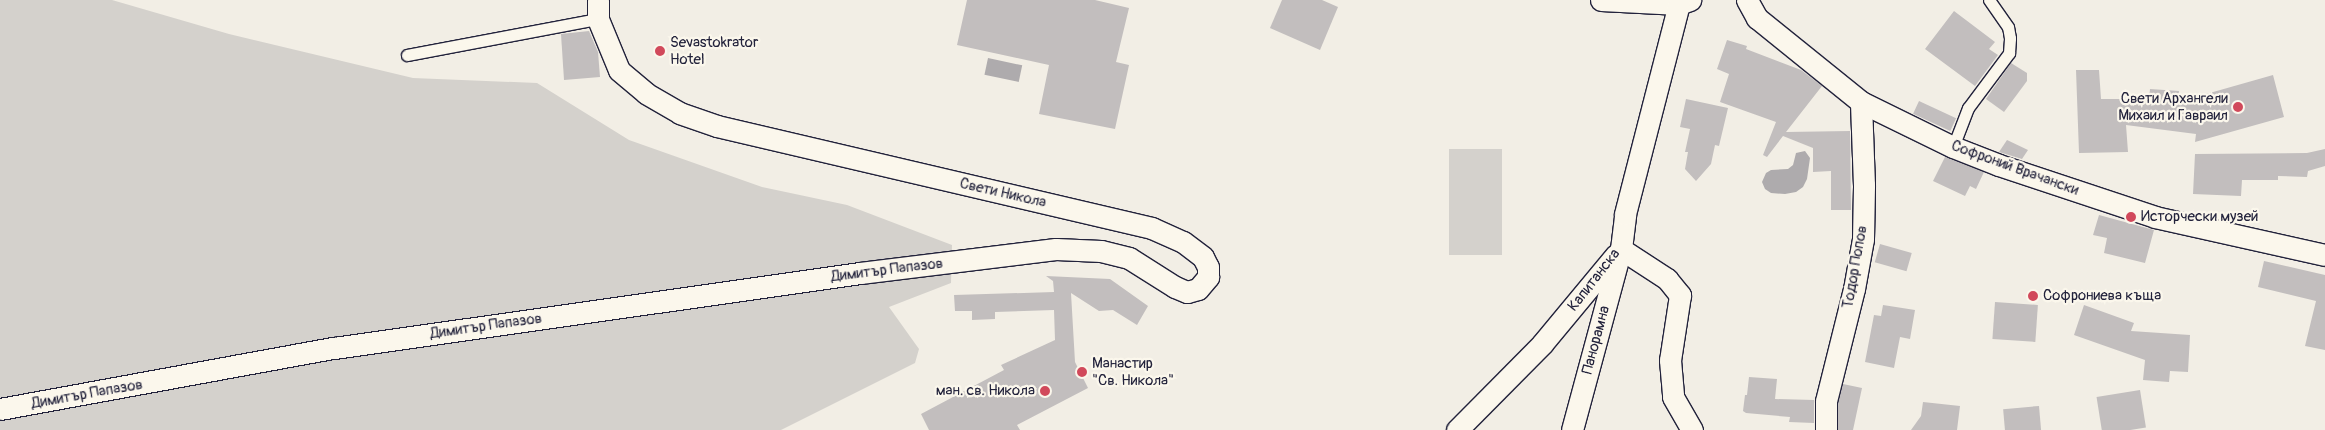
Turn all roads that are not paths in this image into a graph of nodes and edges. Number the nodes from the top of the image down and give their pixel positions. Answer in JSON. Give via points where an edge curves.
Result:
{"nodes":[{"id":1,"x":1601,"y":0,"type":"edge"},
{"id":2,"x":1747,"y":0,"type":"edge"},
{"id":3,"x":1989,"y":0,"type":"edge"},
{"id":4,"x":1684,"y":2,"type":"edge"},
{"id":5,"x":598,"y":10,"type":"edge"},
{"id":6,"x":407,"y":55,"type":"dead end"},
{"id":7,"x":1861,"y":102,"type":"junction"},
{"id":8,"x":1953,"y":147,"type":"junction"},
{"id":9,"x":1621,"y":249,"type":"junction"},
{"id":10,"x":2325,"y":255,"type":"edge"},
{"id":11,"x":975,"y":259,"type":"joint"},
{"id":12,"x":0,"y":409,"type":"edge"},
{"id":13,"x":1457,"y":430,"type":"edge"},
{"id":14,"x":1572,"y":430,"type":"edge"},
{"id":15,"x":1692,"y":430,"type":"edge"},
{"id":16,"x":1826,"y":430,"type":"edge"}],
"edges":[{"from":1,"to":4,"type":"street"},
{"from":2,"to":7,"type":"street","name":"Софроний Врачански","via":[[1757,18]]},
{"from":3,"to":8,"type":"lane","via":[[2008,27],[2008,53],[1968,108]]},
{"from":4,"to":9,"type":"street","name":"Капитанска","via":[[1625,214]]},
{"from":5,"to":6,"type":"lane"},
{"from":5,"to":11,"type":"street","name":"Свети Никола","via":[[620,70],[646,93],[680,113],[717,126],[1152,228],[1203,257],[1208,272],[1202,286],[1187,292],[1129,258],[1101,251],[1056,249]]},
{"from":7,"to":8,"type":"street","name":"Софроний Врачански"},
{"from":7,"to":16,"type":"street","name":"Тодор Попов","via":[[1863,239],[1826,401]]},
{"from":8,"to":10,"type":"street","name":"Софроний Врачански","via":[[2155,217]]},
{"from":9,"to":13,"type":"street","name":"Капитанска","via":[[1542,344]]},
{"from":9,"to":14,"type":"street","name":"Панорамна"},
{"from":9,"to":15,"type":"street","via":[[1667,279],[1680,294],[1670,360],[1673,397]]},
{"from":11,"to":12,"type":"street","name":"Димитър Папазов","via":[[334,348]]}]}
